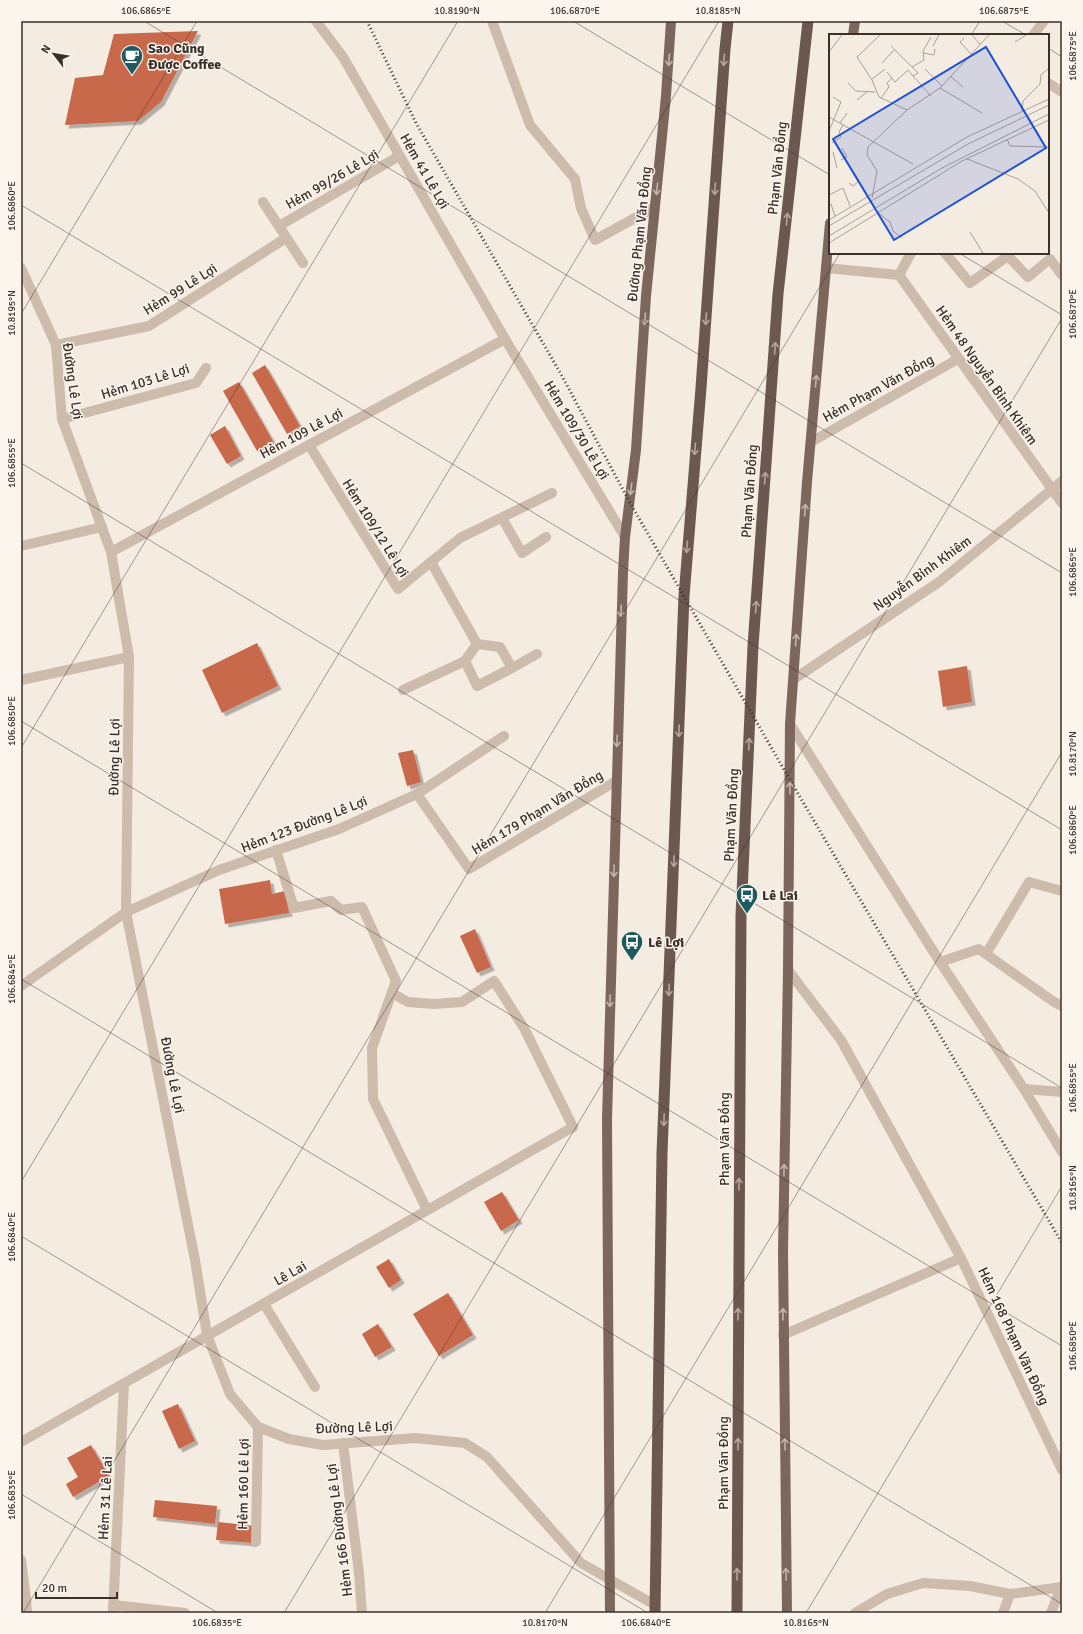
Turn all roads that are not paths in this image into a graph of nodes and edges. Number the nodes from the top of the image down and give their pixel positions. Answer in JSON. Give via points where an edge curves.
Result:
{"nodes":[{"id":1,"x":316,"y":21,"type":"edge"},
{"id":2,"x":492,"y":21,"type":"edge"},
{"id":3,"x":671,"y":21,"type":"edge"},
{"id":4,"x":728,"y":21,"type":"edge"},
{"id":5,"x":808,"y":21,"type":"edge"},
{"id":6,"x":855,"y":21,"type":"edge"},
{"id":7,"x":1044,"y":21,"type":"edge"},
{"id":8,"x":853,"y":34,"type":"edge"},
{"id":9,"x":1033,"y":34,"type":"edge"},
{"id":10,"x":1049,"y":84,"type":"edge"},
{"id":11,"x":1062,"y":92,"type":"edge"},
{"id":12,"x":399,"y":156,"type":"junction"},
{"id":13,"x":263,"y":202,"type":"dead end"},
{"id":14,"x":655,"y":208,"type":"junction"},
{"id":15,"x":279,"y":226,"type":"junction"},
{"id":16,"x":829,"y":234,"type":"edge"},
{"id":17,"x":286,"y":238,"type":"junction"},
{"id":18,"x":910,"y":254,"type":"edge"},
{"id":19,"x":946,"y":254,"type":"edge"},
{"id":20,"x":303,"y":263,"type":"dead end"},
{"id":21,"x":21,"y":268,"type":"edge"},
{"id":22,"x":826,"y":268,"type":"junction"},
{"id":23,"x":899,"y":275,"type":"junction"},
{"id":24,"x":1062,"y":275,"type":"edge"},
{"id":25,"x":505,"y":338,"type":"junction"},
{"id":26,"x":56,"y":345,"type":"junction"},
{"id":27,"x":958,"y":359,"type":"junction"},
{"id":28,"x":206,"y":368,"type":"dead end"},
{"id":29,"x":62,"y":419,"type":"junction"},
{"id":30,"x":811,"y":442,"type":"junction"},
{"id":31,"x":309,"y":445,"type":"junction"},
{"id":32,"x":1062,"y":481,"type":"edge"},
{"id":33,"x":1052,"y":490,"type":"junction"},
{"id":34,"x":552,"y":493,"type":"dead end"},
{"id":35,"x":1062,"y":503,"type":"edge"},
{"id":36,"x":502,"y":518,"type":"junction"},
{"id":37,"x":102,"y":527,"type":"junction"},
{"id":38,"x":546,"y":537,"type":"dead end"},
{"id":39,"x":625,"y":537,"type":"junction"},
{"id":40,"x":21,"y":546,"type":"edge"},
{"id":41,"x":111,"y":552,"type":"junction"},
{"id":42,"x":431,"y":562,"type":"junction"},
{"id":43,"x":477,"y":644,"type":"junction"},
{"id":44,"x":537,"y":654,"type":"dead end"},
{"id":45,"x":129,"y":657,"type":"junction"},
{"id":46,"x":465,"y":661,"type":"junction"},
{"id":47,"x":512,"y":668,"type":"junction"},
{"id":48,"x":794,"y":679,"type":"junction"},
{"id":49,"x":21,"y":680,"type":"edge"},
{"id":50,"x":403,"y":690,"type":"dead end"},
{"id":51,"x":790,"y":724,"type":"junction"},
{"id":52,"x":504,"y":736,"type":"dead end"},
{"id":53,"x":616,"y":781,"type":"junction"},
{"id":54,"x":417,"y":794,"type":"junction"},
{"id":55,"x":276,"y":850,"type":"junction"},
{"id":56,"x":1062,"y":891,"type":"edge"},
{"id":57,"x":126,"y":912,"type":"junction"},
{"id":58,"x":986,"y":954,"type":"junction"},
{"id":59,"x":940,"y":962,"type":"junction"},
{"id":60,"x":788,"y":970,"type":"junction"},
{"id":61,"x":21,"y":986,"type":"edge"},
{"id":62,"x":392,"y":993,"type":"junction"},
{"id":63,"x":1062,"y":1006,"type":"edge"},
{"id":64,"x":1024,"y":1089,"type":"junction"},
{"id":65,"x":1062,"y":1092,"type":"edge"},
{"id":66,"x":1062,"y":1152,"type":"edge"},
{"id":67,"x":427,"y":1210,"type":"junction"},
{"id":68,"x":961,"y":1258,"type":"junction"},
{"id":69,"x":264,"y":1304,"type":"junction"},
{"id":70,"x":207,"y":1335,"type":"junction"},
{"id":71,"x":783,"y":1335,"type":"junction"},
{"id":72,"x":124,"y":1384,"type":"junction"},
{"id":73,"x":315,"y":1387,"type":"dead end"},
{"id":74,"x":258,"y":1427,"type":"junction"},
{"id":75,"x":21,"y":1442,"type":"edge"},
{"id":76,"x":343,"y":1443,"type":"junction"},
{"id":77,"x":1062,"y":1470,"type":"edge"},
{"id":78,"x":256,"y":1542,"type":"dead end"},
{"id":79,"x":21,"y":1560,"type":"edge"},
{"id":80,"x":609,"y":1580,"type":"junction"},
{"id":81,"x":1061,"y":1587,"type":"edge"},
{"id":82,"x":1010,"y":1594,"type":"junction"},
{"id":83,"x":113,"y":1609,"type":"edge"},
{"id":84,"x":655,"y":1609,"type":"edge"},
{"id":85,"x":27,"y":1613,"type":"edge"},
{"id":86,"x":185,"y":1613,"type":"edge"},
{"id":87,"x":362,"y":1613,"type":"edge"},
{"id":88,"x":610,"y":1613,"type":"edge"},
{"id":89,"x":737,"y":1613,"type":"edge"},
{"id":90,"x":787,"y":1613,"type":"edge"},
{"id":91,"x":855,"y":1613,"type":"edge"},
{"id":92,"x":1003,"y":1613,"type":"edge"},
{"id":93,"x":1051,"y":1613,"type":"edge"}],
"edges":[{"from":1,"to":12,"type":"street","name":"Hẻm 41 Lê Lợi","via":[[343,57]]},
{"from":2,"to":14,"type":"street","via":[[530,125],[575,179],[581,208],[595,240]]},
{"from":3,"to":14,"type":"main road","name":"Đường Phạm Văn Đồng","one_way":true},
{"from":4,"to":84,"type":"highway","one_way":true,"via":[[684,596],[662,1154]]},
{"from":89,"to":5,"type":"highway","name":"Phạm Văn Đồng","one_way":true,"via":[[741,916],[753,646],[778,302]]},
{"from":6,"to":8,"type":"main road"},
{"from":7,"to":9,"type":"street"},
{"from":10,"to":11,"type":"street"},
{"from":12,"to":15,"type":"street","name":"Hẻm 99/26 Lê Lợi"},
{"from":12,"to":25,"type":"street","name":"Hẻm 41 Lê Lợi"},
{"from":13,"to":15,"type":"street"},
{"from":14,"to":39,"type":"main road","name":"Đường Phạm Văn Đồng","one_way":true,"via":[[646,296],[636,450]]},
{"from":15,"to":17,"type":"street"},
{"from":16,"to":22,"type":"main road"},
{"from":17,"to":20,"type":"street"},
{"from":17,"to":26,"type":"street","name":"Hẻm 99 Lê Lợi","via":[[149,326]]},
{"from":18,"to":23,"type":"street"},
{"from":19,"to":24,"type":"street","via":[[970,283],[1008,256],[1028,277],[1050,259]]},
{"from":21,"to":26,"type":"street","name":"Đường Lê Lợi"},
{"from":22,"to":23,"type":"street"},
{"from":30,"to":22,"type":"main road","one_way":true},
{"from":23,"to":27,"type":"street","name":"Hẻm 48 Nguyễn Bỉnh Khiêm"},
{"from":25,"to":31,"type":"street","name":"Hẻm 109 Lê Lợi"},
{"from":25,"to":39,"type":"street","name":"Hẻm 109/30 Lê Lợi"},
{"from":26,"to":29,"type":"street","name":"Đường Lê Lợi"},
{"from":27,"to":30,"type":"street","name":"Hẻm Phạm Văn Đồng"},
{"from":27,"to":33,"type":"street","name":"Hẻm 48 Nguyễn Bỉnh Khiêm"},
{"from":28,"to":29,"type":"street","name":"Hẻm 103 Lê Lợi","via":[[196,383]]},
{"from":29,"to":37,"type":"street","name":"Đường Lê Lợi"},
{"from":48,"to":30,"type":"main road","one_way":true},
{"from":31,"to":41,"type":"street","name":"Hẻm 109 Lê Lợi"},
{"from":31,"to":42,"type":"street","name":"Hẻm 109/12 Lê Lợi","via":[[398,589]]},
{"from":32,"to":33,"type":"street","name":"Nguyễn Bỉnh Khiêm"},
{"from":33,"to":35,"type":"street","name":"Hẻm 48 Nguyễn Bỉnh Khiêm"},
{"from":33,"to":48,"type":"street","name":"Nguyễn Bỉnh Khiêm","via":[[939,582]]},
{"from":34,"to":36,"type":"street","name":"Hẻm 109/12 Lê Lợi"},
{"from":36,"to":38,"type":"street","via":[[522,553]]},
{"from":36,"to":42,"type":"street","name":"Hẻm 109/12 Lê Lợi","via":[[460,538]]},
{"from":37,"to":40,"type":"street"},
{"from":37,"to":41,"type":"street","name":"Đường Lê Lợi"},
{"from":39,"to":53,"type":"main road","one_way":true},
{"from":41,"to":45,"type":"street","name":"Đường Lê Lợi"},
{"from":42,"to":43,"type":"street","name":"Hẻm 109/12 Lê Lợi"},
{"from":43,"to":46,"type":"street"},
{"from":43,"to":47,"type":"street","via":[[500,647]]},
{"from":44,"to":47,"type":"street"},
{"from":45,"to":49,"type":"street"},
{"from":45,"to":57,"type":"street","name":"Đường Lê Lợi"},
{"from":46,"to":47,"type":"street","via":[[477,686]]},
{"from":46,"to":50,"type":"street"},
{"from":48,"to":51,"type":"main road"},
{"from":51,"to":59,"type":"street"},
{"from":60,"to":51,"type":"main road","one_way":true},
{"from":52,"to":54,"type":"street","name":"Hẻm 123 Đường Lê Lợi"},
{"from":53,"to":54,"type":"street","name":"Hẻm 179 Phạm Văn Đồng","via":[[469,869]]},
{"from":53,"to":80,"type":"main road","one_way":true,"via":[[607,1119]]},
{"from":54,"to":55,"type":"street","name":"Hẻm 123 Đường Lê Lợi","via":[[339,829]]},
{"from":55,"to":57,"type":"street","name":"Hẻm 123 Đường Lê Lợi","via":[[220,870]]},
{"from":55,"to":62,"type":"street","via":[[294,908],[332,901],[341,910],[362,907],[396,981]]},
{"from":56,"to":58,"type":"street","via":[[1029,882]]},
{"from":57,"to":61,"type":"street","name":"Hẻm 123 Đường Lê Lợi"},
{"from":57,"to":70,"type":"street","name":"Đường Lê Lợi","via":[[195,1260]]},
{"from":58,"to":59,"type":"street","via":[[979,949]]},
{"from":58,"to":63,"type":"street"},
{"from":59,"to":64,"type":"street"},
{"from":60,"to":68,"type":"street","name":"Hẻm 168 Phạm Văn Đồng","via":[[841,1040]]},
{"from":71,"to":60,"type":"main road","one_way":true},
{"from":62,"to":67,"type":"street","via":[[372,1048],[373,1099]]},
{"from":62,"to":67,"type":"street","name":"Lê Lai","via":[[408,1002],[462,1002],[494,981],[524,1028],[573,1127]]},
{"from":64,"to":65,"type":"street"},
{"from":64,"to":66,"type":"street"},
{"from":67,"to":69,"type":"street","name":"Lê Lai"},
{"from":68,"to":71,"type":"street","name":"Hẻm 168 Phạm Văn Đồng"},
{"from":68,"to":77,"type":"street","name":"Hẻm 168 Phạm Văn Đồng"},
{"from":69,"to":70,"type":"street","name":"Lê Lai"},
{"from":69,"to":73,"type":"street"},
{"from":70,"to":72,"type":"street","name":"Lê Lai"},
{"from":70,"to":74,"type":"street","name":"Đường Lê Lợi","via":[[230,1394]]},
{"from":90,"to":71,"type":"main road","one_way":true},
{"from":72,"to":75,"type":"street","name":"Lê Lai"},
{"from":72,"to":83,"type":"street","name":"Hẻm 31 Lê Lai"},
{"from":74,"to":76,"type":"street","name":"Đường Lê Lợi","via":[[289,1438],[323,1445]]},
{"from":74,"to":78,"type":"street","name":"Hẻm 160 Lê Lợi"},
{"from":76,"to":80,"type":"street","name":"Đường Lê Lợi","via":[[415,1438],[465,1444],[487,1457],[581,1563]]},
{"from":76,"to":87,"type":"street","name":"Hẻm 166 Đường Lê Lợi"},
{"from":79,"to":85,"type":"street"},
{"from":80,"to":84,"type":"street","name":"Đường Lê Lợi"},
{"from":80,"to":88,"type":"main road"},
{"from":81,"to":82,"type":"street"},
{"from":81,"to":93,"type":"street"},
{"from":82,"to":91,"type":"street","via":[[970,1586],[923,1583],[887,1594]]},
{"from":82,"to":92,"type":"street"},
{"from":83,"to":86,"type":"street"}]}
